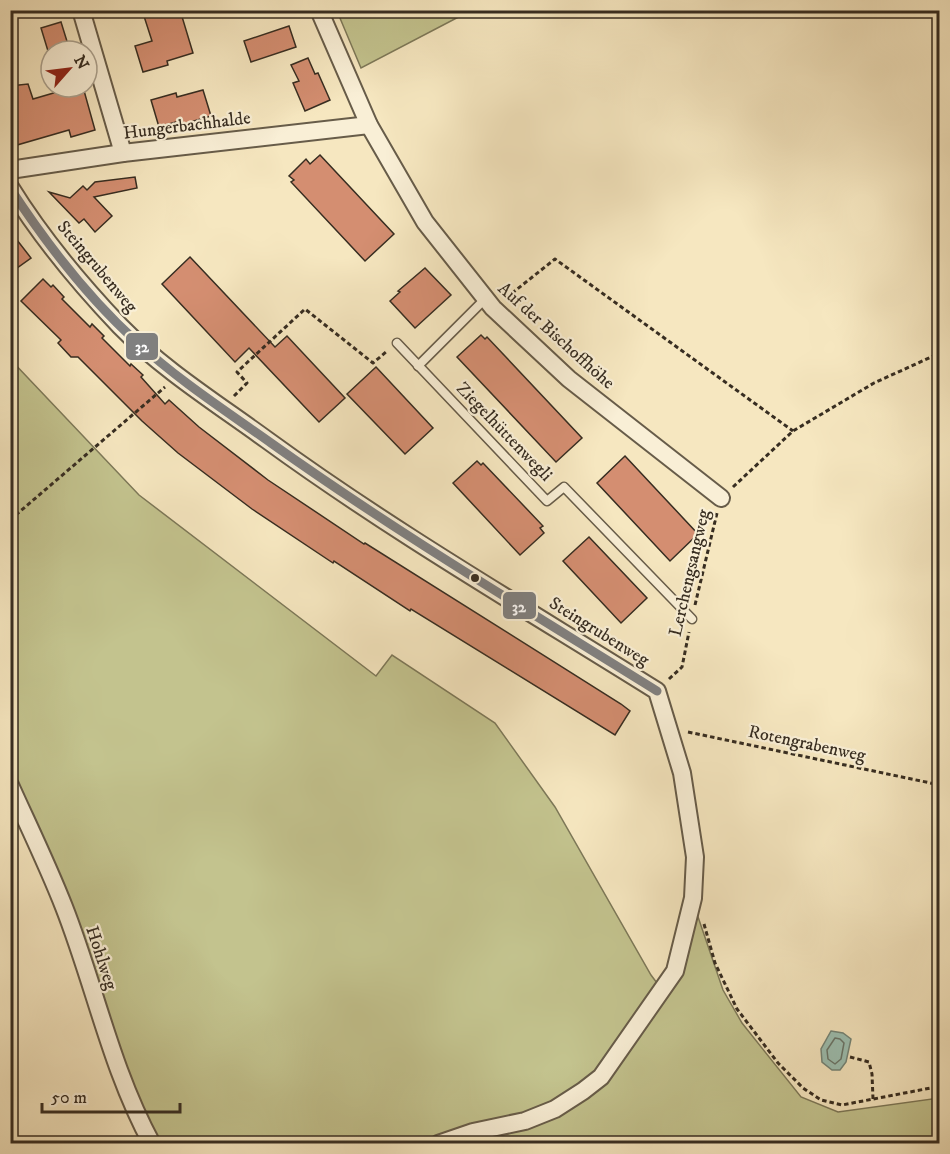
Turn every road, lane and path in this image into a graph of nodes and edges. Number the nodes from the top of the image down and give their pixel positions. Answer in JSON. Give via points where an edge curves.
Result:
{"nodes":[{"id":1,"x":81,"y":10,"type":"edge"},
{"id":2,"x":319,"y":10,"type":"edge"},
{"id":3,"x":369,"y":125,"type":"junction"},
{"id":4,"x":123,"y":153,"type":"junction"},
{"id":5,"x":10,"y":170,"type":"edge"},
{"id":6,"x":10,"y":187,"type":"edge"},
{"id":7,"x":489,"y":303,"type":"junction"},
{"id":8,"x":397,"y":343,"type":"joint"},
{"id":9,"x":939,"y":353,"type":"edge"},
{"id":10,"x":418,"y":366,"type":"junction"},
{"id":11,"x":178,"y":376,"type":"junction"},
{"id":12,"x":222,"y":407,"type":"junction"},
{"id":13,"x":793,"y":431,"type":"junction"},
{"id":14,"x":721,"y":498,"type":"junction"},
{"id":15,"x":10,"y":520,"type":"edge"},
{"id":16,"x":692,"y":619,"type":"junction"},
{"id":17,"x":657,"y":691,"type":"junction"},
{"id":18,"x":669,"y":728,"type":"junction"},
{"id":19,"x":10,"y":785,"type":"edge"},
{"id":20,"x":939,"y":785,"type":"edge"},
{"id":21,"x":693,"y":898,"type":"junction"},
{"id":22,"x":850,"y":1057,"type":"dead end"},
{"id":23,"x":939,"y":1090,"type":"edge"},
{"id":24,"x":873,"y":1099,"type":"junction"},
{"id":25,"x":10,"y":1119,"type":"edge"},
{"id":26,"x":20,"y":1143,"type":"edge"},
{"id":27,"x":152,"y":1143,"type":"edge"},
{"id":28,"x":438,"y":1143,"type":"edge"}],
"edges":[{"from":1,"to":4,"type":"street"},
{"from":2,"to":3,"type":"street","name":"Auf der Bischoffhöhe"},
{"from":3,"to":4,"type":"street","name":"Hungerbachhalde"},
{"from":3,"to":7,"type":"street","name":"Auf der Bischoffhöhe","via":[[425,222]]},
{"from":4,"to":5,"type":"street","name":"Hungerbachhalde"},
{"from":6,"to":11,"type":"street","name":"Steingrubenweg","via":[[64,261],[121,327]]},
{"from":7,"to":10,"type":"lane"},
{"from":7,"to":13,"type":"path","via":[[555,259]]},
{"from":7,"to":14,"type":"street","name":"Auf der Bischoffhöhe","via":[[569,379]]},
{"from":8,"to":10,"type":"lane","name":"Ziegelhüttenwegli"},
{"from":8,"to":12,"type":"path","via":[[373,363],[305,309],[237,372],[247,382]]},
{"from":9,"to":13,"type":"path","name":"Lerchengsangweg","via":[[874,383]]},
{"from":10,"to":16,"type":"lane","name":"Ziegelhüttenwegli","via":[[547,501],[564,487]]},
{"from":11,"to":12,"type":"street","name":"Steingrubenweg"},
{"from":11,"to":15,"type":"path"},
{"from":12,"to":17,"type":"street","name":"Steingrubenweg","via":[[333,488]]},
{"from":13,"to":14,"type":"path","name":"Lerchengsangweg"},
{"from":14,"to":16,"type":"path","name":"Lerchengsangweg"},
{"from":16,"to":17,"type":"path","name":"Lerchengsangweg","via":[[682,667]]},
{"from":17,"to":18,"type":"street","name":"Steingrubenweg"},
{"from":18,"to":20,"type":"path","name":"Rotengrabenweg"},
{"from":18,"to":21,"type":"street","name":"Steingrubenweg","via":[[692,824]]},
{"from":19,"to":27,"type":"street","name":"Hohlweg","via":[[64,908],[116,1065]]},
{"from":21,"to":24,"type":"path","via":[[715,963],[737,1009],[778,1063],[803,1089],[821,1100],[842,1105]]},
{"from":21,"to":28,"type":"street","name":"Steingrubenweg","via":[[675,971],[601,1077],[555,1109],[525,1121]]},
{"from":22,"to":24,"type":"path","via":[[869,1062]]},
{"from":23,"to":24,"type":"path","via":[[936,1087]]},
{"from":25,"to":26,"type":"path"}]}
